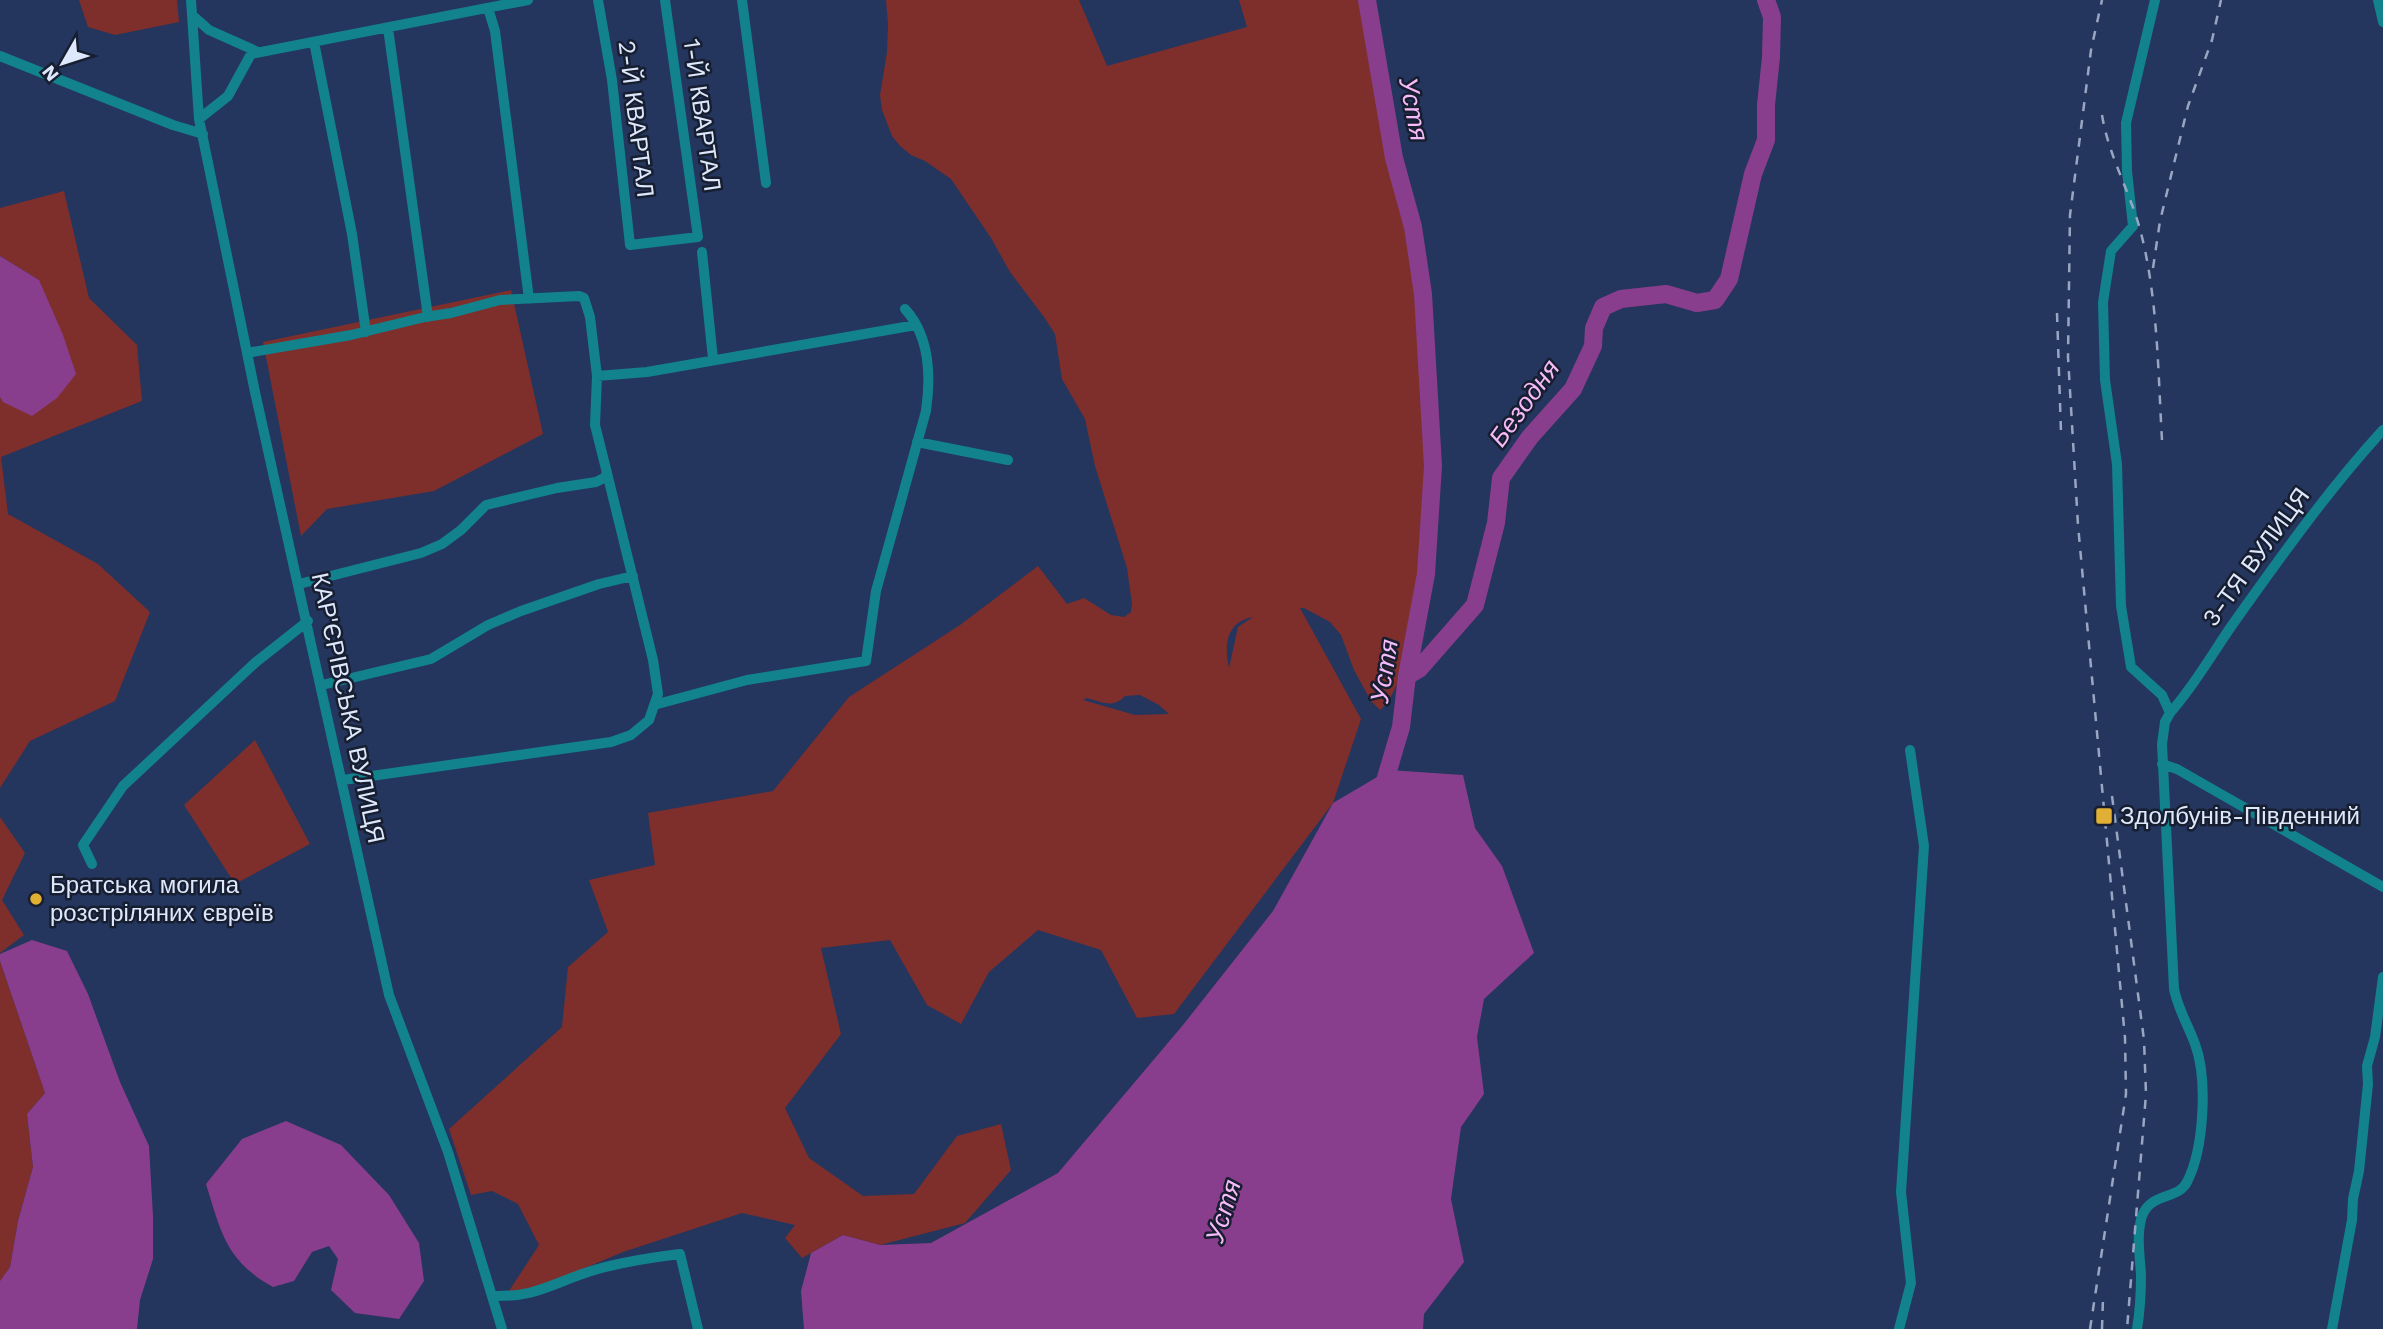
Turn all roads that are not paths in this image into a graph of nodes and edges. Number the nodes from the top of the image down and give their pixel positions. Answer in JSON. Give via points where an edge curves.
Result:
{"nodes":[{"id":1,"x":191,"y":0,"type":"edge"},
{"id":2,"x":528,"y":0,"type":"edge"},
{"id":3,"x":598,"y":0,"type":"edge"},
{"id":4,"x":665,"y":0,"type":"edge"},
{"id":5,"x":742,"y":0,"type":"edge"},
{"id":6,"x":2155,"y":0,"type":"edge"},
{"id":7,"x":2378,"y":0,"type":"edge"},
{"id":8,"x":488,"y":8,"type":"junction"},
{"id":9,"x":192,"y":15,"type":"junction"},
{"id":10,"x":2383,"y":22,"type":"edge"},
{"id":11,"x":388,"y":28,"type":"junction"},
{"id":12,"x":314,"y":42,"type":"junction"},
{"id":13,"x":259,"y":52,"type":"junction"},
{"id":14,"x":0,"y":56,"type":"edge"},
{"id":15,"x":200,"y":119,"type":"junction"},
{"id":16,"x":203,"y":134,"type":"junction"},
{"id":17,"x":766,"y":183,"type":"dead end"},
{"id":18,"x":698,"y":237,"type":"joint"},
{"id":19,"x":702,"y":252,"type":"dead end"},
{"id":20,"x":529,"y":299,"type":"junction"},
{"id":21,"x":905,"y":309,"type":"dead end"},
{"id":22,"x":428,"y":317,"type":"junction"},
{"id":23,"x":916,"y":325,"type":"junction"},
{"id":24,"x":366,"y":331,"type":"junction"},
{"id":25,"x":247,"y":353,"type":"junction"},
{"id":26,"x":713,"y":359,"type":"junction"},
{"id":27,"x":597,"y":376,"type":"junction"},
{"id":28,"x":2383,"y":429,"type":"edge"},
{"id":29,"x":917,"y":442,"type":"junction"},
{"id":30,"x":1008,"y":460,"type":"dead end"},
{"id":31,"x":607,"y":473,"type":"junction"},
{"id":32,"x":632,"y":576,"type":"junction"},
{"id":33,"x":299,"y":584,"type":"junction"},
{"id":34,"x":308,"y":621,"type":"junction"},
{"id":35,"x":322,"y":685,"type":"junction"},
{"id":36,"x":654,"y":705,"type":"junction"},
{"id":37,"x":2170,"y":713,"type":"junction"},
{"id":38,"x":1910,"y":750,"type":"dead end"},
{"id":39,"x":2162,"y":764,"type":"junction"},
{"id":40,"x":343,"y":780,"type":"junction"},
{"id":41,"x":92,"y":864,"type":"dead end"},
{"id":42,"x":2383,"y":887,"type":"edge"},
{"id":43,"x":2383,"y":977,"type":"edge"},
{"id":44,"x":492,"y":1296,"type":"junction"},
{"id":45,"x":502,"y":1329,"type":"edge"},
{"id":46,"x":698,"y":1329,"type":"edge"},
{"id":47,"x":1899,"y":1329,"type":"edge"},
{"id":48,"x":2137,"y":1329,"type":"edge"},
{"id":49,"x":2332,"y":1329,"type":"edge"}],
"edges":[{"from":1,"to":9,"type":"street","name":"КАР'ЄРІВСЬКА ВУЛИЦЯ"},
{"from":2,"to":8,"type":"street"},
{"from":3,"to":18,"type":"street","name":"2-Й КВАРТАЛ","via":[[630,244]]},
{"from":4,"to":18,"type":"street","name":"1-Й КВАРТАЛ"},
{"from":5,"to":17,"type":"street"},
{"from":6,"to":37,"type":"street","via":[[2126,123],[2133,226],[2111,251],[2102,348],[2117,464],[2121,606],[2127,645],[2132,667],[2162,695]]},
{"from":7,"to":10,"type":"street"},
{"from":8,"to":11,"type":"street"},
{"from":8,"to":20,"type":"street","via":[[495,31]]},
{"from":9,"to":13,"type":"street","via":[[209,30]]},
{"from":9,"to":15,"type":"street","name":"КАР'ЄРІВСЬКА ВУЛИЦЯ"},
{"from":11,"to":12,"type":"street"},
{"from":11,"to":22,"type":"street"},
{"from":12,"to":13,"type":"street"},
{"from":12,"to":24,"type":"street"},
{"from":13,"to":15,"type":"street","via":[[247,58],[228,96]]},
{"from":14,"to":16,"type":"street"},
{"from":15,"to":16,"type":"street","name":"КАР'ЄРІВСЬКА ВУЛИЦЯ"},
{"from":16,"to":25,"type":"street","name":"КАР'ЄРІВСЬКА ВУЛИЦЯ"},
{"from":19,"to":26,"type":"street"},
{"from":20,"to":22,"type":"street","via":[[500,300]]},
{"from":20,"to":27,"type":"street","via":[[584,298]]},
{"from":21,"to":23,"type":"street"},
{"from":22,"to":24,"type":"street"},
{"from":23,"to":26,"type":"street"},
{"from":23,"to":29,"type":"street","via":[[930,384]]},
{"from":24,"to":25,"type":"street"},
{"from":25,"to":33,"type":"street","name":"КАР'ЄРІВСЬКА ВУЛИЦЯ"},
{"from":26,"to":27,"type":"street"},
{"from":27,"to":31,"type":"street","via":[[595,425]]},
{"from":28,"to":37,"type":"street","name":"3-ТЯ ВУЛИЦЯ","via":[[2325,498]]},
{"from":29,"to":30,"type":"street"},
{"from":29,"to":36,"type":"street","via":[[876,591],[866,661],[747,680]]},
{"from":31,"to":32,"type":"street"},
{"from":31,"to":33,"type":"street","via":[[596,482],[486,505],[461,530],[421,553]]},
{"from":32,"to":35,"type":"street","via":[[521,611],[430,659]]},
{"from":32,"to":36,"type":"street","via":[[658,694]]},
{"from":33,"to":34,"type":"street","name":"КАР'ЄРІВСЬКА ВУЛИЦЯ"},
{"from":34,"to":35,"type":"street","name":"КАР'ЄРІВСЬКА ВУЛИЦЯ"},
{"from":34,"to":41,"type":"street","via":[[256,662],[123,786],[83,845]]},
{"from":35,"to":40,"type":"street","name":"КАР'ЄРІВСЬКА ВУЛИЦЯ"},
{"from":36,"to":40,"type":"street","via":[[649,720],[640,728],[611,742]]},
{"from":37,"to":39,"type":"street","via":[[2163,733]]},
{"from":38,"to":47,"type":"street","via":[[1924,846],[1901,1192],[1911,1283]]},
{"from":39,"to":42,"type":"street"},
{"from":39,"to":48,"type":"street","via":[[2174,989],[2198,1054],[2202,1099],[2189,1179],[2177,1193],[2162,1196],[2143,1214]]},
{"from":40,"to":44,"type":"street","name":"КАР'ЄРІВСЬКА ВУЛИЦЯ","via":[[389,995],[448,1153]]},
{"from":43,"to":49,"type":"street","via":[[2367,1066],[2352,1220]]},
{"from":44,"to":45,"type":"street","name":"КАР'ЄРІВСЬКА ВУЛИЦЯ"},
{"from":44,"to":46,"type":"street","via":[[540,1292],[583,1274],[680,1254]]}]}
